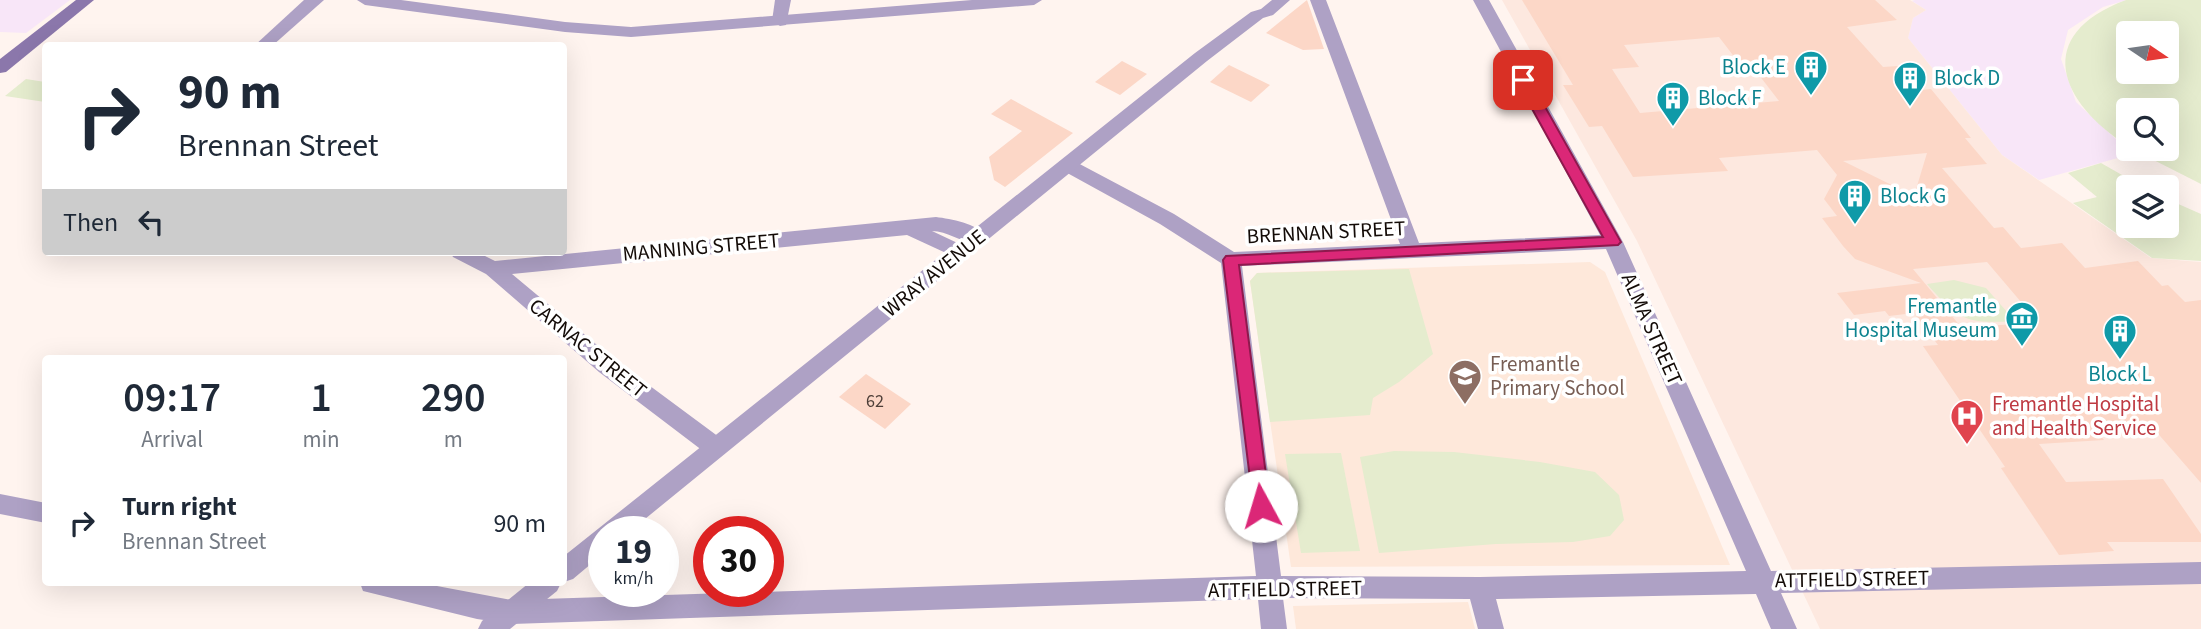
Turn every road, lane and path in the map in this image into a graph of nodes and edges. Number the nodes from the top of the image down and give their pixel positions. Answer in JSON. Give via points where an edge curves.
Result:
{"nodes":[{"id":1,"x":86,"y":0,"type":"edge"},
{"id":2,"x":105,"y":0,"type":"edge"},
{"id":3,"x":316,"y":0,"type":"edge"},
{"id":4,"x":365,"y":0,"type":"edge"},
{"id":5,"x":424,"y":0,"type":"edge"},
{"id":6,"x":939,"y":0,"type":"edge"},
{"id":7,"x":1034,"y":0,"type":"edge"},
{"id":8,"x":1282,"y":0,"type":"edge"},
{"id":9,"x":1318,"y":0,"type":"edge"},
{"id":10,"x":1482,"y":0,"type":"edge"},
{"id":11,"x":1257,"y":7,"type":"edge"},
{"id":12,"x":781,"y":11,"type":"edge"},
{"id":13,"x":51,"y":42,"type":"edge"},
{"id":14,"x":266,"y":42,"type":"edge"},
{"id":15,"x":42,"y":49,"type":"edge"},
{"id":16,"x":0,"y":68,"type":"edge"},
{"id":17,"x":0,"y":82,"type":"edge"},
{"id":18,"x":1067,"y":165,"type":"junction"},
{"id":19,"x":1613,"y":242,"type":"junction"},
{"id":20,"x":968,"y":245,"type":"junction"},
{"id":21,"x":1412,"y":250,"type":"junction"},
{"id":22,"x":467,"y":256,"type":"edge"},
{"id":23,"x":1231,"y":260,"type":"junction"},
{"id":24,"x":493,"y":270,"type":"junction"},
{"id":25,"x":715,"y":447,"type":"junction"},
{"id":26,"x":0,"y":503,"type":"edge"},
{"id":27,"x":42,"y":512,"type":"edge"},
{"id":28,"x":631,"y":516,"type":"edge"},
{"id":29,"x":588,"y":551,"type":"edge"},
{"id":30,"x":567,"y":569,"type":"edge"},
{"id":31,"x":2201,"y":573,"type":"edge"},
{"id":32,"x":1764,"y":581,"type":"junction"},
{"id":33,"x":385,"y":586,"type":"edge"},
{"id":34,"x":544,"y":586,"type":"edge"},
{"id":35,"x":1269,"y":587,"type":"junction"},
{"id":36,"x":1480,"y":588,"type":"junction"},
{"id":37,"x":512,"y":612,"type":"junction"},
{"id":38,"x":491,"y":629,"type":"edge"},
{"id":39,"x":1274,"y":629,"type":"edge"},
{"id":40,"x":1491,"y":629,"type":"edge"},
{"id":41,"x":1784,"y":629,"type":"edge"}],
"edges":[{"from":1,"to":16,"type":"main road"},
{"from":2,"to":13,"type":"main road"},
{"from":3,"to":14,"type":"street"},
{"from":4,"to":12,"type":"street","via":[[631,32]]},
{"from":5,"to":12,"type":"street","via":[[625,24]]},
{"from":6,"to":12,"type":"street"},
{"from":7,"to":12,"type":"street"},
{"from":8,"to":11,"type":"street","name":"WRAY AVENUE","via":[[1267,12]]},
{"from":9,"to":21,"type":"street"},
{"from":10,"to":19,"type":"street","name":"ALMA STREET"},
{"from":11,"to":18,"type":"street","name":"WRAY AVENUE"},
{"from":15,"to":17,"type":"main road"},
{"from":18,"to":20,"type":"street","name":"WRAY AVENUE"},
{"from":18,"to":23,"type":"street","name":"BRENNAN STREET"},
{"from":19,"to":21,"type":"street","name":"BRENNAN STREET"},
{"from":19,"to":32,"type":"street","name":"ALMA STREET"},
{"from":20,"to":24,"type":"street","name":"MANNING STREET","via":[[909,228]]},
{"from":20,"to":25,"type":"street","name":"WRAY AVENUE"},
{"from":21,"to":23,"type":"street","name":"BRENNAN STREET"},
{"from":22,"to":24,"type":"street","name":"CARNAC STREET"},
{"from":23,"to":35,"type":"street"},
{"from":24,"to":25,"type":"street","name":"CARNAC STREET","via":[[607,366]]},
{"from":25,"to":28,"type":"street","name":"WRAY AVENUE"},
{"from":26,"to":27,"type":"street"},
{"from":29,"to":30,"type":"street"},
{"from":31,"to":32,"type":"street","name":"ATTFIELD STREET"},
{"from":32,"to":36,"type":"street","name":"ATTFIELD STREET"},
{"from":32,"to":41,"type":"street","name":"ALMA STREET"},
{"from":33,"to":37,"type":"street","name":"ATTFIELD STREET"},
{"from":34,"to":37,"type":"street"},
{"from":35,"to":36,"type":"street","name":"ATTFIELD STREET"},
{"from":35,"to":37,"type":"street","name":"ATTFIELD STREET"},
{"from":35,"to":39,"type":"street"},
{"from":36,"to":40,"type":"street"},
{"from":37,"to":38,"type":"street"}]}
